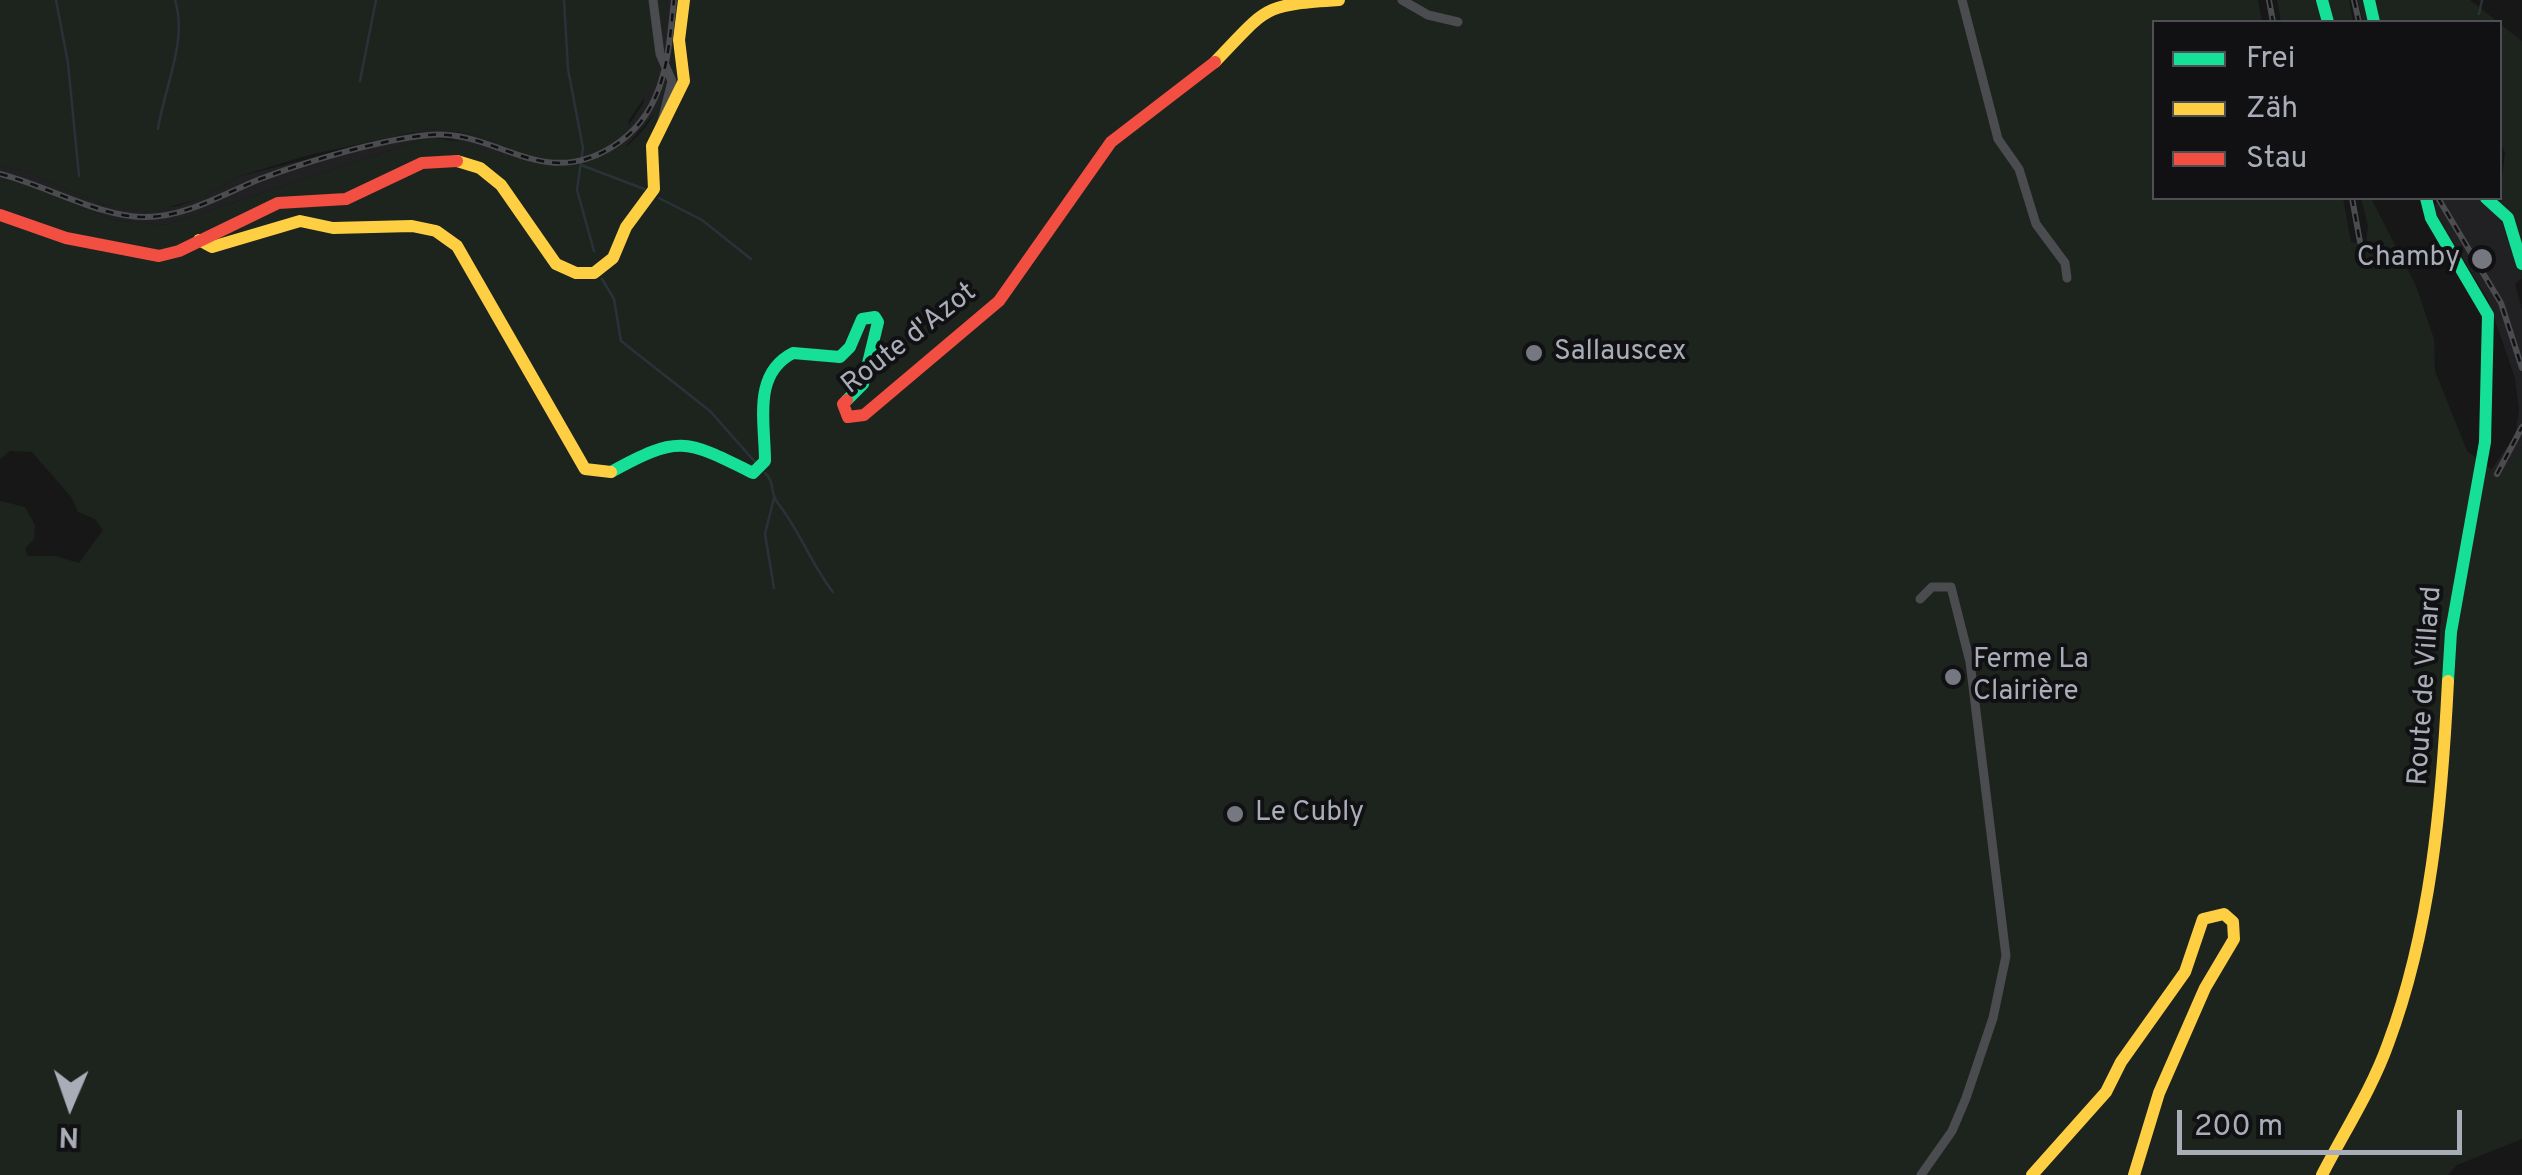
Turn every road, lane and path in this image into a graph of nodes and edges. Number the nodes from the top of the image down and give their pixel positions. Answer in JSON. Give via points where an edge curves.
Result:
{"nodes":[{"id":1,"x":653,"y":0,"type":"edge"},
{"id":2,"x":684,"y":0,"type":"edge"},
{"id":3,"x":1338,"y":0,"type":"edge"},
{"id":4,"x":1402,"y":0,"type":"edge"},
{"id":5,"x":1962,"y":0,"type":"edge"},
{"id":6,"x":1458,"y":22,"type":"dead end"},
{"id":7,"x":662,"y":122,"type":"junction"},
{"id":8,"x":2426,"y":200,"type":"edge"},
{"id":9,"x":2488,"y":200,"type":"edge"},
{"id":10,"x":0,"y":215,"type":"edge"},
{"id":11,"x":199,"y":240,"type":"junction"},
{"id":12,"x":2522,"y":264,"type":"edge"},
{"id":13,"x":2067,"y":278,"type":"dead end"},
{"id":14,"x":1920,"y":599,"type":"dead end"},
{"id":15,"x":1921,"y":1175,"type":"edge"},
{"id":16,"x":2032,"y":1175,"type":"edge"},
{"id":17,"x":2134,"y":1175,"type":"edge"},
{"id":18,"x":2322,"y":1175,"type":"edge"}],
"edges":[{"from":1,"to":7,"type":"street","via":[[660,54],[672,81]]},
{"from":2,"to":7,"type":"street","via":[[684,82]]},
{"from":3,"to":11,"type":"street","name":"Route d'Azot","via":[[1264,11],[1213,64],[1111,142],[999,301],[864,415],[848,417],[843,404],[864,384],[875,317],[862,319],[840,357],[796,352],[781,360],[765,389],[764,461],[753,472],[704,448],[659,445],[607,474],[585,469],[456,246],[436,231],[300,221],[212,247]]},
{"from":4,"to":6,"type":"street"},
{"from":5,"to":13,"type":"street","via":[[1998,139],[2019,169],[2036,224],[2065,263]]},
{"from":7,"to":11,"type":"street","via":[[652,146],[651,196],[626,227],[613,258],[594,273],[556,264],[501,185],[480,168],[447,160],[422,163],[346,199],[278,203]]},
{"from":8,"to":18,"type":"street","name":"Route de Villard","via":[[2488,315],[2485,442],[2451,632],[2442,813],[2400,1011]]},
{"from":9,"to":12,"type":"street","via":[[2508,218]]},
{"from":10,"to":11,"type":"street","via":[[143,254],[172,254]]},
{"from":14,"to":15,"type":"street","via":[[1941,584],[1951,587],[1970,662],[2006,956],[1966,1098]]},
{"from":16,"to":17,"type":"street","via":[[2102,1098],[2185,972],[2203,918],[2224,914],[2233,922],[2234,939],[2204,988],[2159,1093]]}]}
